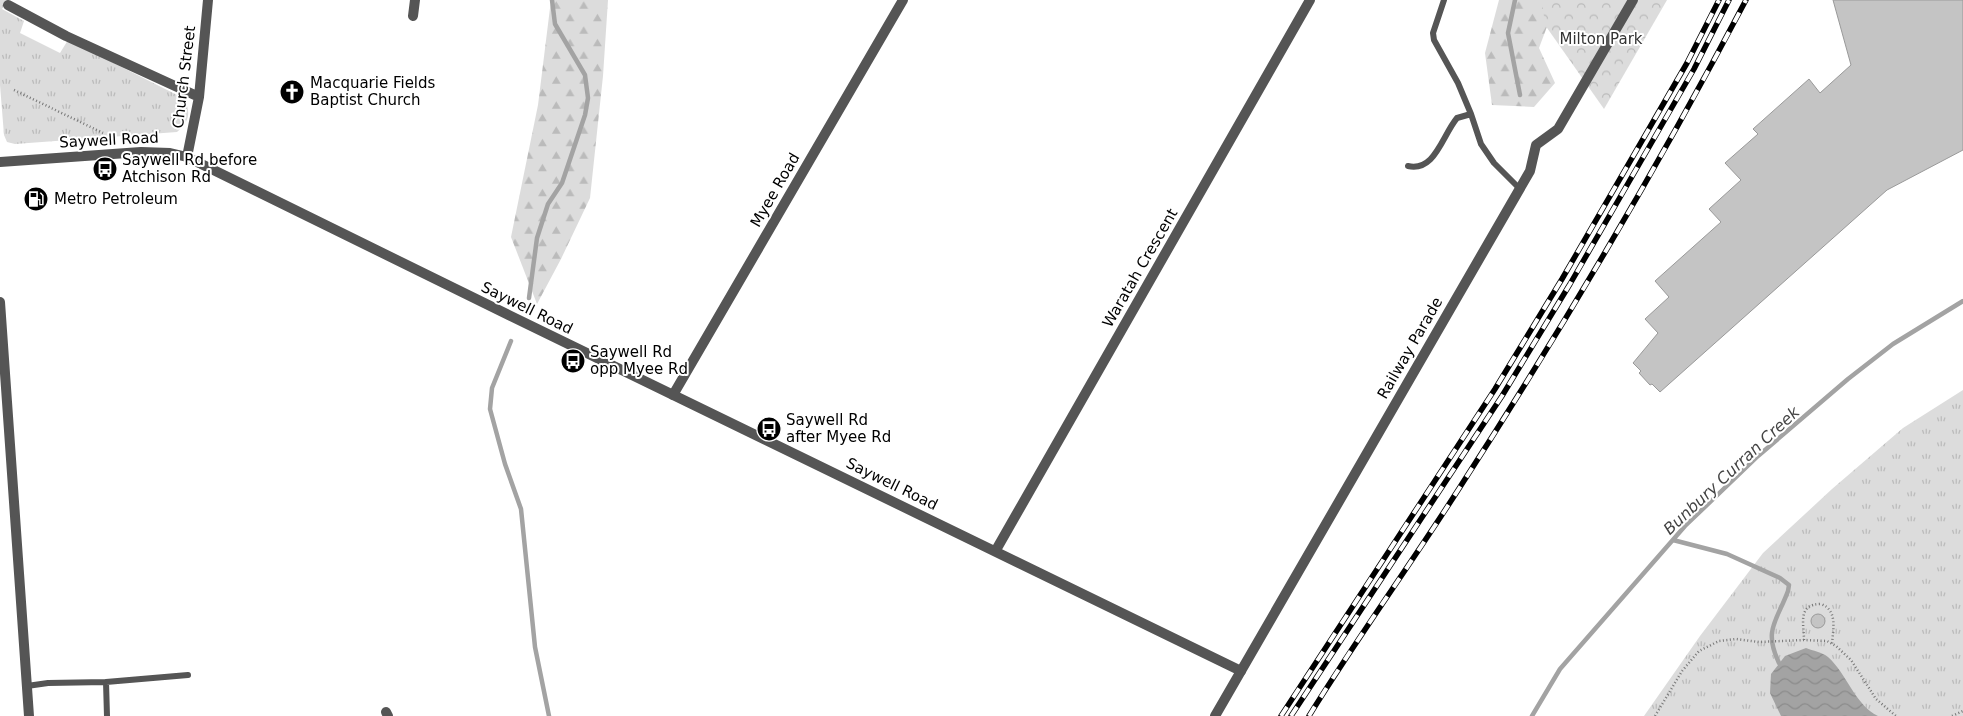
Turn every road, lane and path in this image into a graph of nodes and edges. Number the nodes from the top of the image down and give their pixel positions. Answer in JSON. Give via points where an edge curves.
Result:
{"nodes":[{"id":1,"x":208,"y":0,"type":"edge"},
{"id":2,"x":415,"y":0,"type":"edge"},
{"id":3,"x":903,"y":0,"type":"edge"},
{"id":4,"x":1310,"y":0,"type":"edge"},
{"id":5,"x":1444,"y":0,"type":"edge"},
{"id":6,"x":1633,"y":0,"type":"edge"},
{"id":7,"x":8,"y":5,"type":"dead end"},
{"id":8,"x":413,"y":16,"type":"dead end"},
{"id":9,"x":14,"y":90,"type":"dead end"},
{"id":10,"x":199,"y":97,"type":"junction"},
{"id":11,"x":1471,"y":114,"type":"junction"},
{"id":12,"x":103,"y":133,"type":"dead end"},
{"id":13,"x":187,"y":158,"type":"junction"},
{"id":14,"x":0,"y":162,"type":"edge"},
{"id":15,"x":1408,"y":166,"type":"dead end"},
{"id":16,"x":1520,"y":188,"type":"junction"},
{"id":17,"x":0,"y":302,"type":"edge"},
{"id":18,"x":673,"y":395,"type":"junction"},
{"id":19,"x":996,"y":550,"type":"junction"},
{"id":20,"x":1804,"y":640,"type":"junction"},
{"id":21,"x":1832,"y":644,"type":"junction"},
{"id":22,"x":1241,"y":671,"type":"junction"},
{"id":23,"x":188,"y":676,"type":"dead end"},
{"id":24,"x":106,"y":682,"type":"junction"},
{"id":25,"x":27,"y":686,"type":"junction"},
{"id":26,"x":1963,"y":711,"type":"edge"},
{"id":27,"x":29,"y":716,"type":"edge"},
{"id":28,"x":107,"y":716,"type":"edge"},
{"id":29,"x":1214,"y":716,"type":"edge"},
{"id":30,"x":1656,"y":716,"type":"edge"},
{"id":31,"x":1896,"y":716,"type":"edge"},
{"id":32,"x":1952,"y":716,"type":"edge"}],
"edges":[{"from":1,"to":10,"type":"street","name":"Church Street"},
{"from":2,"to":8,"type":"street"},
{"from":3,"to":18,"type":"street","name":"Myee Road"},
{"from":4,"to":19,"type":"street","name":"Waratah Crescent"},
{"from":5,"to":11,"type":"lane","via":[[1433,33],[1434,40]]},
{"from":6,"to":16,"type":"street","name":"Railway Parade","via":[[1558,129],[1536,145],[1530,171]]},
{"from":7,"to":10,"type":"street","via":[[66,36]]},
{"from":9,"to":12,"type":"path"},
{"from":10,"to":13,"type":"street","name":"Church Street"},
{"from":11,"to":15,"type":"lane","via":[[1456,118],[1427,164],[1418,168]]},
{"from":11,"to":16,"type":"lane","via":[[1481,144],[1494,163]]},
{"from":13,"to":14,"type":"street","name":"Saywell Road","via":[[170,153],[141,152]]},
{"from":13,"to":18,"type":"street","name":"Saywell Road"},
{"from":16,"to":22,"type":"street","name":"Railway Parade"},
{"from":17,"to":25,"type":"street"},
{"from":18,"to":19,"type":"street","name":"Saywell Road"},
{"from":19,"to":22,"type":"street","name":"Saywell Road"},
{"from":20,"to":21,"type":"path"},
{"from":20,"to":21,"type":"path","via":[[1804,613],[1810,606],[1821,604],[1833,617]]},
{"from":20,"to":30,"type":"path","via":[[1765,642],[1736,639],[1719,641],[1699,651],[1682,671]]},
{"from":21,"to":31,"type":"path","via":[[1851,660],[1876,699]]},
{"from":22,"to":29,"type":"street","name":"Railway Parade"},
{"from":23,"to":24,"type":"lane"},
{"from":24,"to":25,"type":"lane"},
{"from":24,"to":28,"type":"lane"},
{"from":25,"to":27,"type":"street"},
{"from":26,"to":32,"type":"path"}]}
